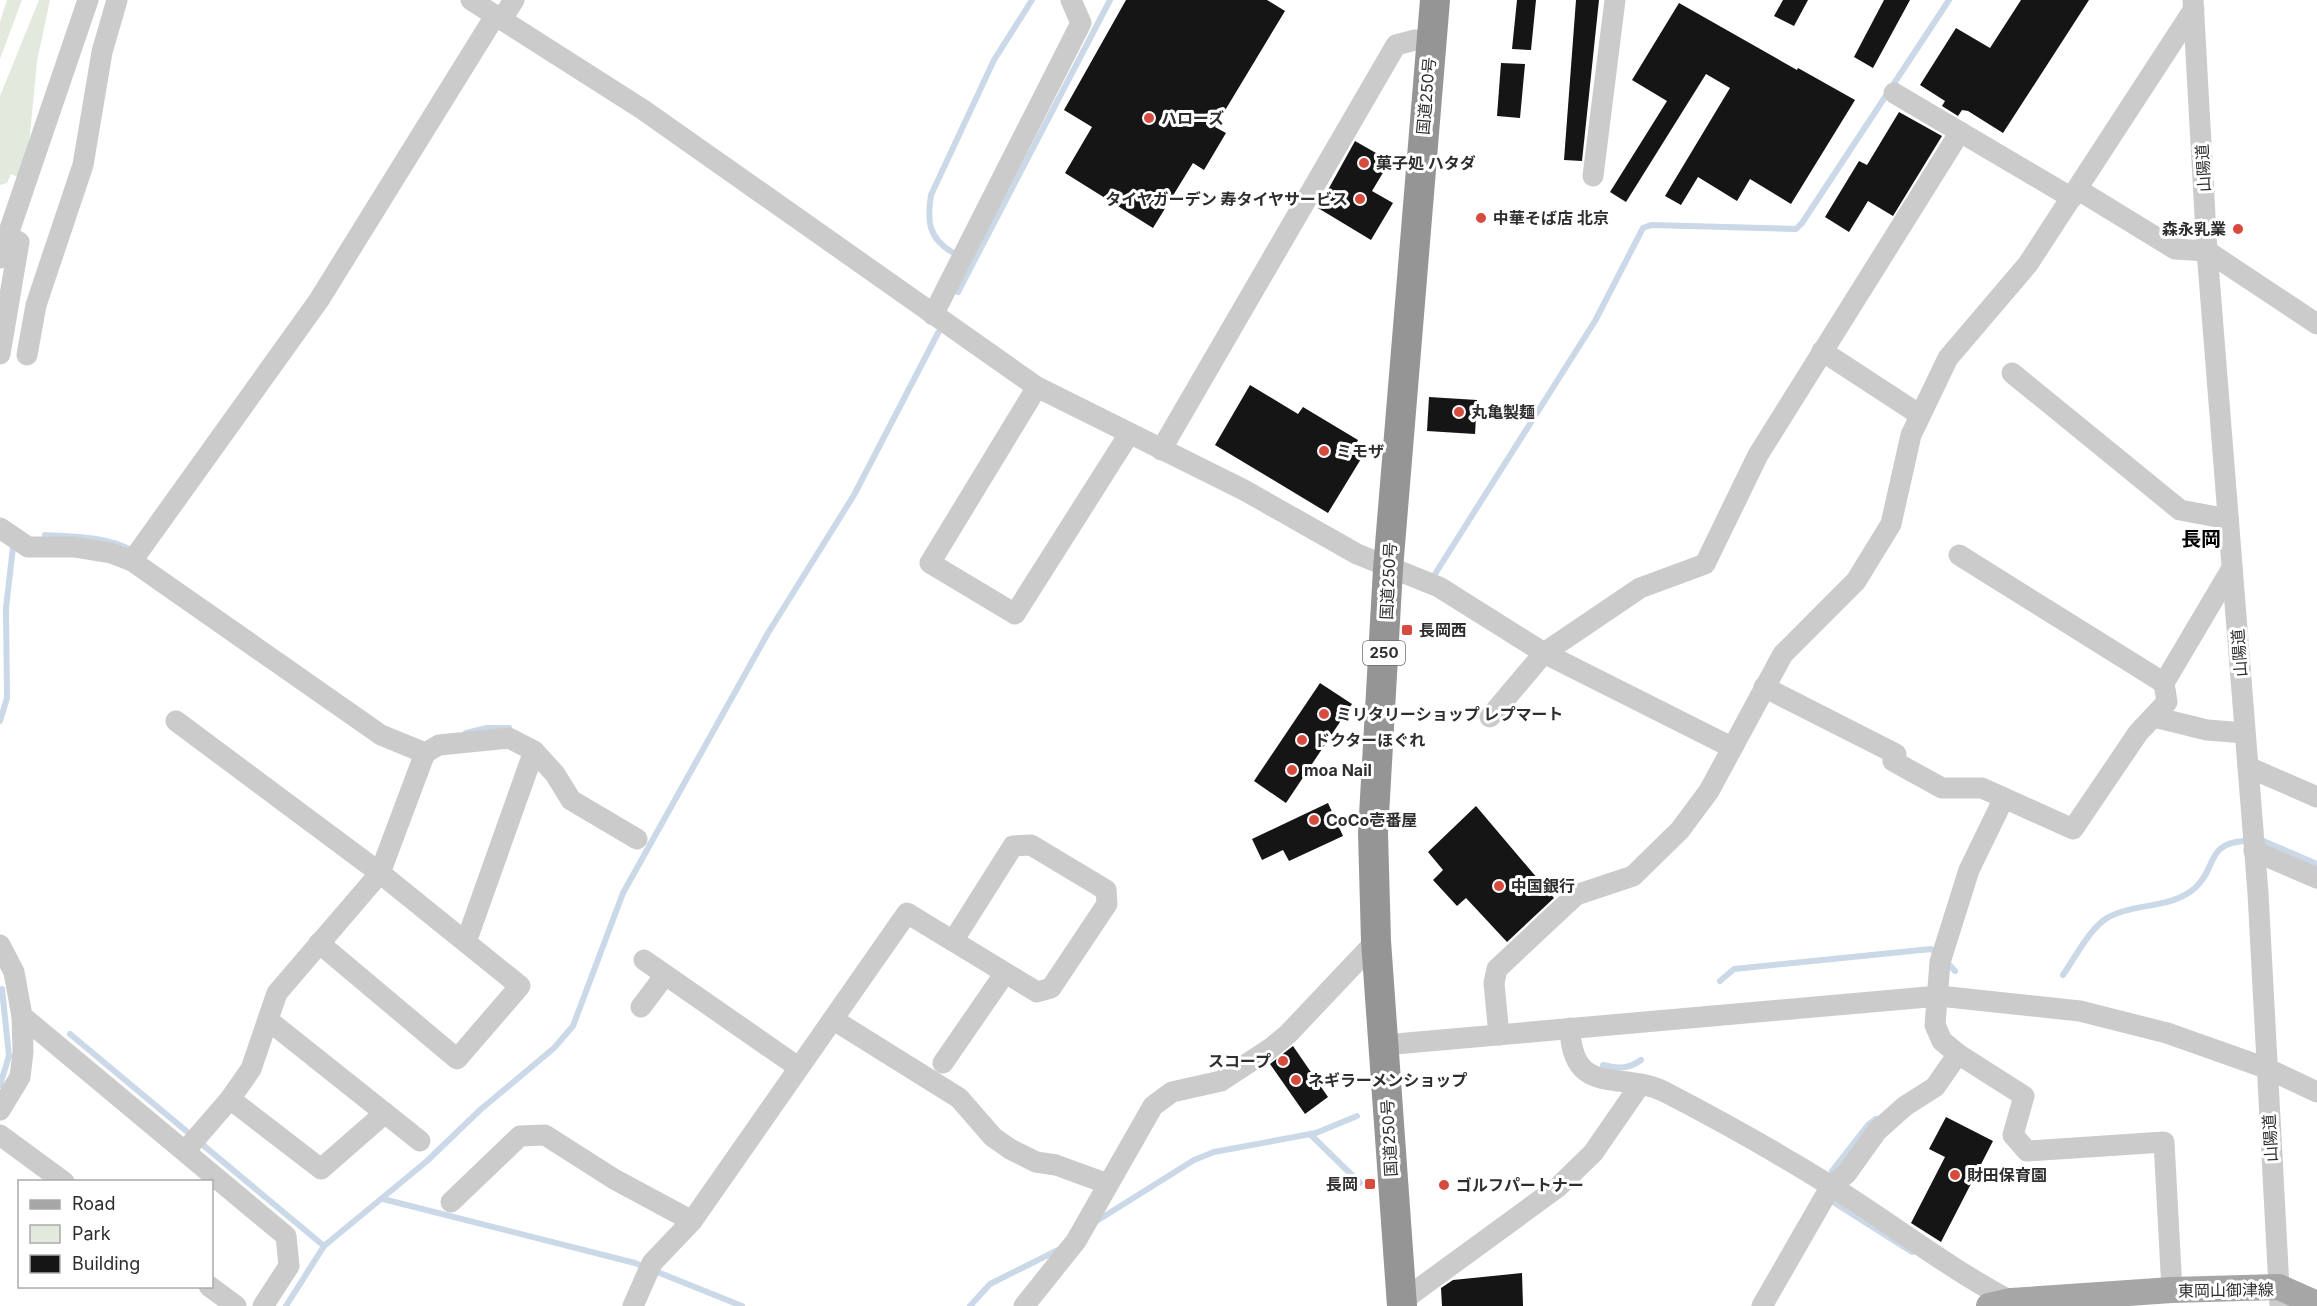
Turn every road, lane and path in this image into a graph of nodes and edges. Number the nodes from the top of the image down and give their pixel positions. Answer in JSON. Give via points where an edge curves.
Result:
{"nodes":[{"id":1,"x":117,"y":0,"type":"edge"},
{"id":2,"x":471,"y":0,"type":"edge"},
{"id":3,"x":514,"y":0,"type":"edge"},
{"id":4,"x":1071,"y":0,"type":"edge"},
{"id":5,"x":1435,"y":0,"type":"edge"},
{"id":6,"x":1615,"y":0,"type":"edge"},
{"id":7,"x":88,"y":1,"type":"edge"},
{"id":8,"x":2194,"y":5,"type":"edge"},
{"id":9,"x":498,"y":18,"type":"junction"},
{"id":10,"x":1431,"y":41,"type":"junction"},
{"id":11,"x":1894,"y":93,"type":"dead end"},
{"id":12,"x":1960,"y":132,"type":"junction"},
{"id":13,"x":1593,"y":176,"type":"dead end"},
{"id":14,"x":2074,"y":194,"type":"junction"},
{"id":15,"x":9,"y":207,"type":"edge"},
{"id":16,"x":8,"y":235,"type":"junction"},
{"id":17,"x":2207,"y":251,"type":"junction"},
{"id":18,"x":0,"y":258,"type":"edge"},
{"id":19,"x":933,"y":315,"type":"junction"},
{"id":20,"x":2314,"y":316,"type":"edge"},
{"id":21,"x":1822,"y":351,"type":"junction"},
{"id":22,"x":0,"y":354,"type":"edge"},
{"id":23,"x":27,"y":355,"type":"dead end"},
{"id":24,"x":2012,"y":373,"type":"dead end"},
{"id":25,"x":1037,"y":387,"type":"junction"},
{"id":26,"x":1920,"y":415,"type":"junction"},
{"id":27,"x":1129,"y":434,"type":"junction"},
{"id":28,"x":1161,"y":450,"type":"junction"},
{"id":29,"x":2228,"y":519,"type":"junction"},
{"id":30,"x":0,"y":528,"type":"edge"},
{"id":31,"x":1959,"y":555,"type":"dead end"},
{"id":32,"x":135,"y":556,"type":"junction"},
{"id":33,"x":1388,"y":568,"type":"junction"},
{"id":34,"x":2232,"y":568,"type":"junction"},
{"id":35,"x":1544,"y":653,"type":"junction"},
{"id":36,"x":2164,"y":683,"type":"junction"},
{"id":37,"x":1764,"y":687,"type":"junction"},
{"id":38,"x":1490,"y":717,"type":"dead end"},
{"id":39,"x":2154,"y":717,"type":"junction"},
{"id":40,"x":176,"y":721,"type":"dead end"},
{"id":41,"x":2245,"y":733,"type":"junction"},
{"id":42,"x":1731,"y":747,"type":"junction"},
{"id":43,"x":534,"y":751,"type":"junction"},
{"id":44,"x":425,"y":753,"type":"junction"},
{"id":45,"x":2248,"y":767,"type":"junction"},
{"id":46,"x":2317,"y":797,"type":"edge"},
{"id":47,"x":2004,"y":798,"type":"junction"},
{"id":48,"x":637,"y":839,"type":"dead end"},
{"id":49,"x":2254,"y":851,"type":"junction"},
{"id":50,"x":380,"y":873,"type":"junction"},
{"id":51,"x":2317,"y":878,"type":"edge"},
{"id":52,"x":953,"y":941,"type":"junction"},
{"id":53,"x":466,"y":942,"type":"junction"},
{"id":54,"x":319,"y":943,"type":"junction"},
{"id":55,"x":0,"y":945,"type":"edge"},
{"id":56,"x":1370,"y":947,"type":"junction"},
{"id":57,"x":644,"y":960,"type":"dead end"},
{"id":58,"x":1005,"y":973,"type":"junction"},
{"id":59,"x":665,"y":975,"type":"junction"},
{"id":60,"x":1939,"y":996,"type":"junction"},
{"id":61,"x":641,"y":1007,"type":"dead end"},
{"id":62,"x":22,"y":1016,"type":"junction"},
{"id":63,"x":268,"y":1020,"type":"junction"},
{"id":64,"x":834,"y":1020,"type":"junction"},
{"id":65,"x":1570,"y":1028,"type":"junction"},
{"id":66,"x":1499,"y":1035,"type":"junction"},
{"id":67,"x":1384,"y":1045,"type":"junction"},
{"id":68,"x":1958,"y":1054,"type":"junction"},
{"id":69,"x":943,"y":1063,"type":"dead end"},
{"id":70,"x":798,"y":1067,"type":"junction"},
{"id":71,"x":2266,"y":1068,"type":"junction"},
{"id":72,"x":1640,"y":1086,"type":"junction"},
{"id":73,"x":2317,"y":1092,"type":"edge"},
{"id":74,"x":230,"y":1099,"type":"junction"},
{"id":75,"x":0,"y":1110,"type":"edge"},
{"id":76,"x":385,"y":1113,"type":"junction"},
{"id":77,"x":0,"y":1135,"type":"edge"},
{"id":78,"x":420,"y":1141,"type":"dead end"},
{"id":79,"x":192,"y":1143,"type":"junction"},
{"id":80,"x":61,"y":1180,"type":"edge"},
{"id":81,"x":1108,"y":1184,"type":"junction"},
{"id":82,"x":1831,"y":1186,"type":"junction"},
{"id":83,"x":451,"y":1202,"type":"dead end"},
{"id":84,"x":692,"y":1221,"type":"junction"},
{"id":85,"x":210,"y":1288,"type":"edge"},
{"id":86,"x":2172,"y":1290,"type":"junction"},
{"id":87,"x":2279,"y":1297,"type":"edge"},
{"id":88,"x":1402,"y":1304,"type":"edge"},
{"id":89,"x":2000,"y":1304,"type":"edge"},
{"id":90,"x":2317,"y":1304,"type":"edge"},
{"id":91,"x":236,"y":1306,"type":"edge"},
{"id":92,"x":263,"y":1306,"type":"edge"},
{"id":93,"x":633,"y":1306,"type":"edge"},
{"id":94,"x":1024,"y":1306,"type":"edge"},
{"id":95,"x":1762,"y":1306,"type":"edge"}],
"edges":[{"from":1,"to":23,"type":"street","via":[[102,52],[83,165],[36,305]]},
{"from":2,"to":9,"type":"street"},
{"from":3,"to":9,"type":"street"},
{"from":4,"to":19,"type":"street","via":[[1081,23]]},
{"from":5,"to":10,"type":"highway","name":"国道250号","number":"250"},
{"from":6,"to":13,"type":"street"},
{"from":7,"to":15,"type":"street"},
{"from":8,"to":14,"type":"street"},
{"from":8,"to":17,"type":"street","name":"山陽道"},
{"from":9,"to":19,"type":"street","via":[[642,109]]},
{"from":9,"to":32,"type":"street","via":[[319,300]]},
{"from":10,"to":28,"type":"street","via":[[1396,45]]},
{"from":10,"to":33,"type":"highway","name":"国道250号","number":"250"},
{"from":11,"to":12,"type":"street"},
{"from":12,"to":14,"type":"street"},
{"from":12,"to":21,"type":"street"},
{"from":14,"to":17,"type":"street","via":[[2175,249]]},
{"from":14,"to":26,"type":"street","via":[[2028,264],[1948,358]]},
{"from":15,"to":16,"type":"street"},
{"from":16,"to":18,"type":"street"},
{"from":16,"to":22,"type":"street","via":[[19,242]]},
{"from":17,"to":20,"type":"street"},
{"from":17,"to":29,"type":"street","name":"山陽道"},
{"from":19,"to":25,"type":"street"},
{"from":21,"to":26,"type":"street"},
{"from":21,"to":35,"type":"street","via":[[1758,454],[1705,564],[1640,588]]},
{"from":24,"to":29,"type":"street","via":[[2180,510]]},
{"from":25,"to":27,"type":"street"},
{"from":25,"to":27,"type":"street","via":[[930,563],[1015,614]]},
{"from":26,"to":37,"type":"street","via":[[1911,435],[1892,524],[1856,581],[1783,654]]},
{"from":27,"to":28,"type":"street"},
{"from":28,"to":33,"type":"street"},
{"from":29,"to":34,"type":"street","name":"山陽道"},
{"from":30,"to":32,"type":"street","via":[[28,547],[74,547]]},
{"from":31,"to":36,"type":"street"},
{"from":32,"to":44,"type":"street","via":[[381,735]]},
{"from":33,"to":35,"type":"street","via":[[1439,587]]},
{"from":33,"to":56,"type":"highway","name":"国道250号","number":"250"},
{"from":34,"to":36,"type":"street"},
{"from":34,"to":41,"type":"street","name":"山陽道"},
{"from":35,"to":38,"type":"street"},
{"from":35,"to":42,"type":"street"},
{"from":36,"to":39,"type":"street","via":[[2166,702]]},
{"from":37,"to":42,"type":"street"},
{"from":37,"to":47,"type":"street","via":[[1896,754],[1893,761],[1942,788],[1982,788]]},
{"from":39,"to":41,"type":"street","via":[[2207,730]]},
{"from":39,"to":47,"type":"street","via":[[2138,733],[2073,829]]},
{"from":40,"to":50,"type":"street"},
{"from":41,"to":45,"type":"street","name":"山陽道"},
{"from":42,"to":66,"type":"street","via":[[1709,791],[1680,830],[1633,876],[1576,895],[1497,969],[1494,983]]},
{"from":43,"to":44,"type":"street","via":[[509,738],[439,745]]},
{"from":43,"to":48,"type":"street","via":[[555,774],[570,800]]},
{"from":43,"to":53,"type":"street"},
{"from":44,"to":50,"type":"street"},
{"from":45,"to":46,"type":"street"},
{"from":45,"to":49,"type":"street","name":"山陽道"},
{"from":47,"to":60,"type":"street","via":[[1969,870],[1942,955]]},
{"from":49,"to":51,"type":"street"},
{"from":49,"to":71,"type":"street","name":"山陽道"},
{"from":50,"to":53,"type":"street"},
{"from":50,"to":54,"type":"street"},
{"from":52,"to":58,"type":"street"},
{"from":52,"to":58,"type":"street","via":[[1013,846],[1031,845],[1106,890],[1107,904],[1051,988],[1036,992]]},
{"from":52,"to":64,"type":"street","via":[[907,913]]},
{"from":53,"to":54,"type":"street","via":[[520,986],[457,1059]]},
{"from":54,"to":63,"type":"street","via":[[278,993]]},
{"from":55,"to":62,"type":"street","via":[[14,972]]},
{"from":56,"to":67,"type":"highway","name":"国道250号","number":"250"},
{"from":56,"to":81,"type":"street","via":[[1271,1048],[1221,1081],[1172,1092],[1153,1106]]},
{"from":57,"to":59,"type":"street"},
{"from":58,"to":69,"type":"street"},
{"from":59,"to":61,"type":"street"},
{"from":59,"to":70,"type":"street"},
{"from":60,"to":65,"type":"street"},
{"from":60,"to":68,"type":"street","via":[[1935,1025],[1942,1041]]},
{"from":60,"to":71,"type":"street","via":[[2080,1011],[2167,1033]]},
{"from":62,"to":75,"type":"street","via":[[20,1077]]},
{"from":62,"to":79,"type":"street"},
{"from":63,"to":74,"type":"street","via":[[251,1069]]},
{"from":63,"to":76,"type":"street"},
{"from":64,"to":70,"type":"street"},
{"from":64,"to":81,"type":"street","via":[[959,1098],[993,1137],[1010,1149],[1036,1162]]},
{"from":65,"to":66,"type":"street"},
{"from":65,"to":72,"type":"street","via":[[1571,1050],[1578,1067],[1599,1078]]},
{"from":66,"to":67,"type":"street"},
{"from":67,"to":88,"type":"highway","name":"国道250号","number":"250"},
{"from":68,"to":82,"type":"street","via":[[1935,1087],[1877,1131],[1847,1173]]},
{"from":68,"to":86,"type":"street","via":[[2024,1096],[2013,1135],[2027,1151],[2164,1142]]},
{"from":70,"to":84,"type":"street"},
{"from":71,"to":73,"type":"street"},
{"from":71,"to":87,"type":"street","name":"山陽道"},
{"from":72,"to":82,"type":"street","via":[[1663,1090]]},
{"from":72,"to":88,"type":"street","via":[[1593,1153],[1558,1187]]},
{"from":74,"to":76,"type":"street","via":[[321,1169]]},
{"from":74,"to":79,"type":"street"},
{"from":76,"to":78,"type":"street"},
{"from":77,"to":80,"type":"street"},
{"from":79,"to":92,"type":"street","via":[[286,1236],[289,1266]]},
{"from":81,"to":94,"type":"street","via":[[1076,1241]]},
{"from":82,"to":89,"type":"street","via":[[1974,1282]]},
{"from":82,"to":95,"type":"street"},
{"from":83,"to":84,"type":"street","via":[[520,1136],[545,1135],[614,1179]]},
{"from":84,"to":93,"type":"street","via":[[649,1267]]},
{"from":85,"to":91,"type":"street"},
{"from":86,"to":87,"type":"main road","name":"東岡山御津線"},
{"from":86,"to":89,"type":"main road","name":"東岡山御津線"},
{"from":87,"to":90,"type":"main road","name":"東岡山御津線"}]}
